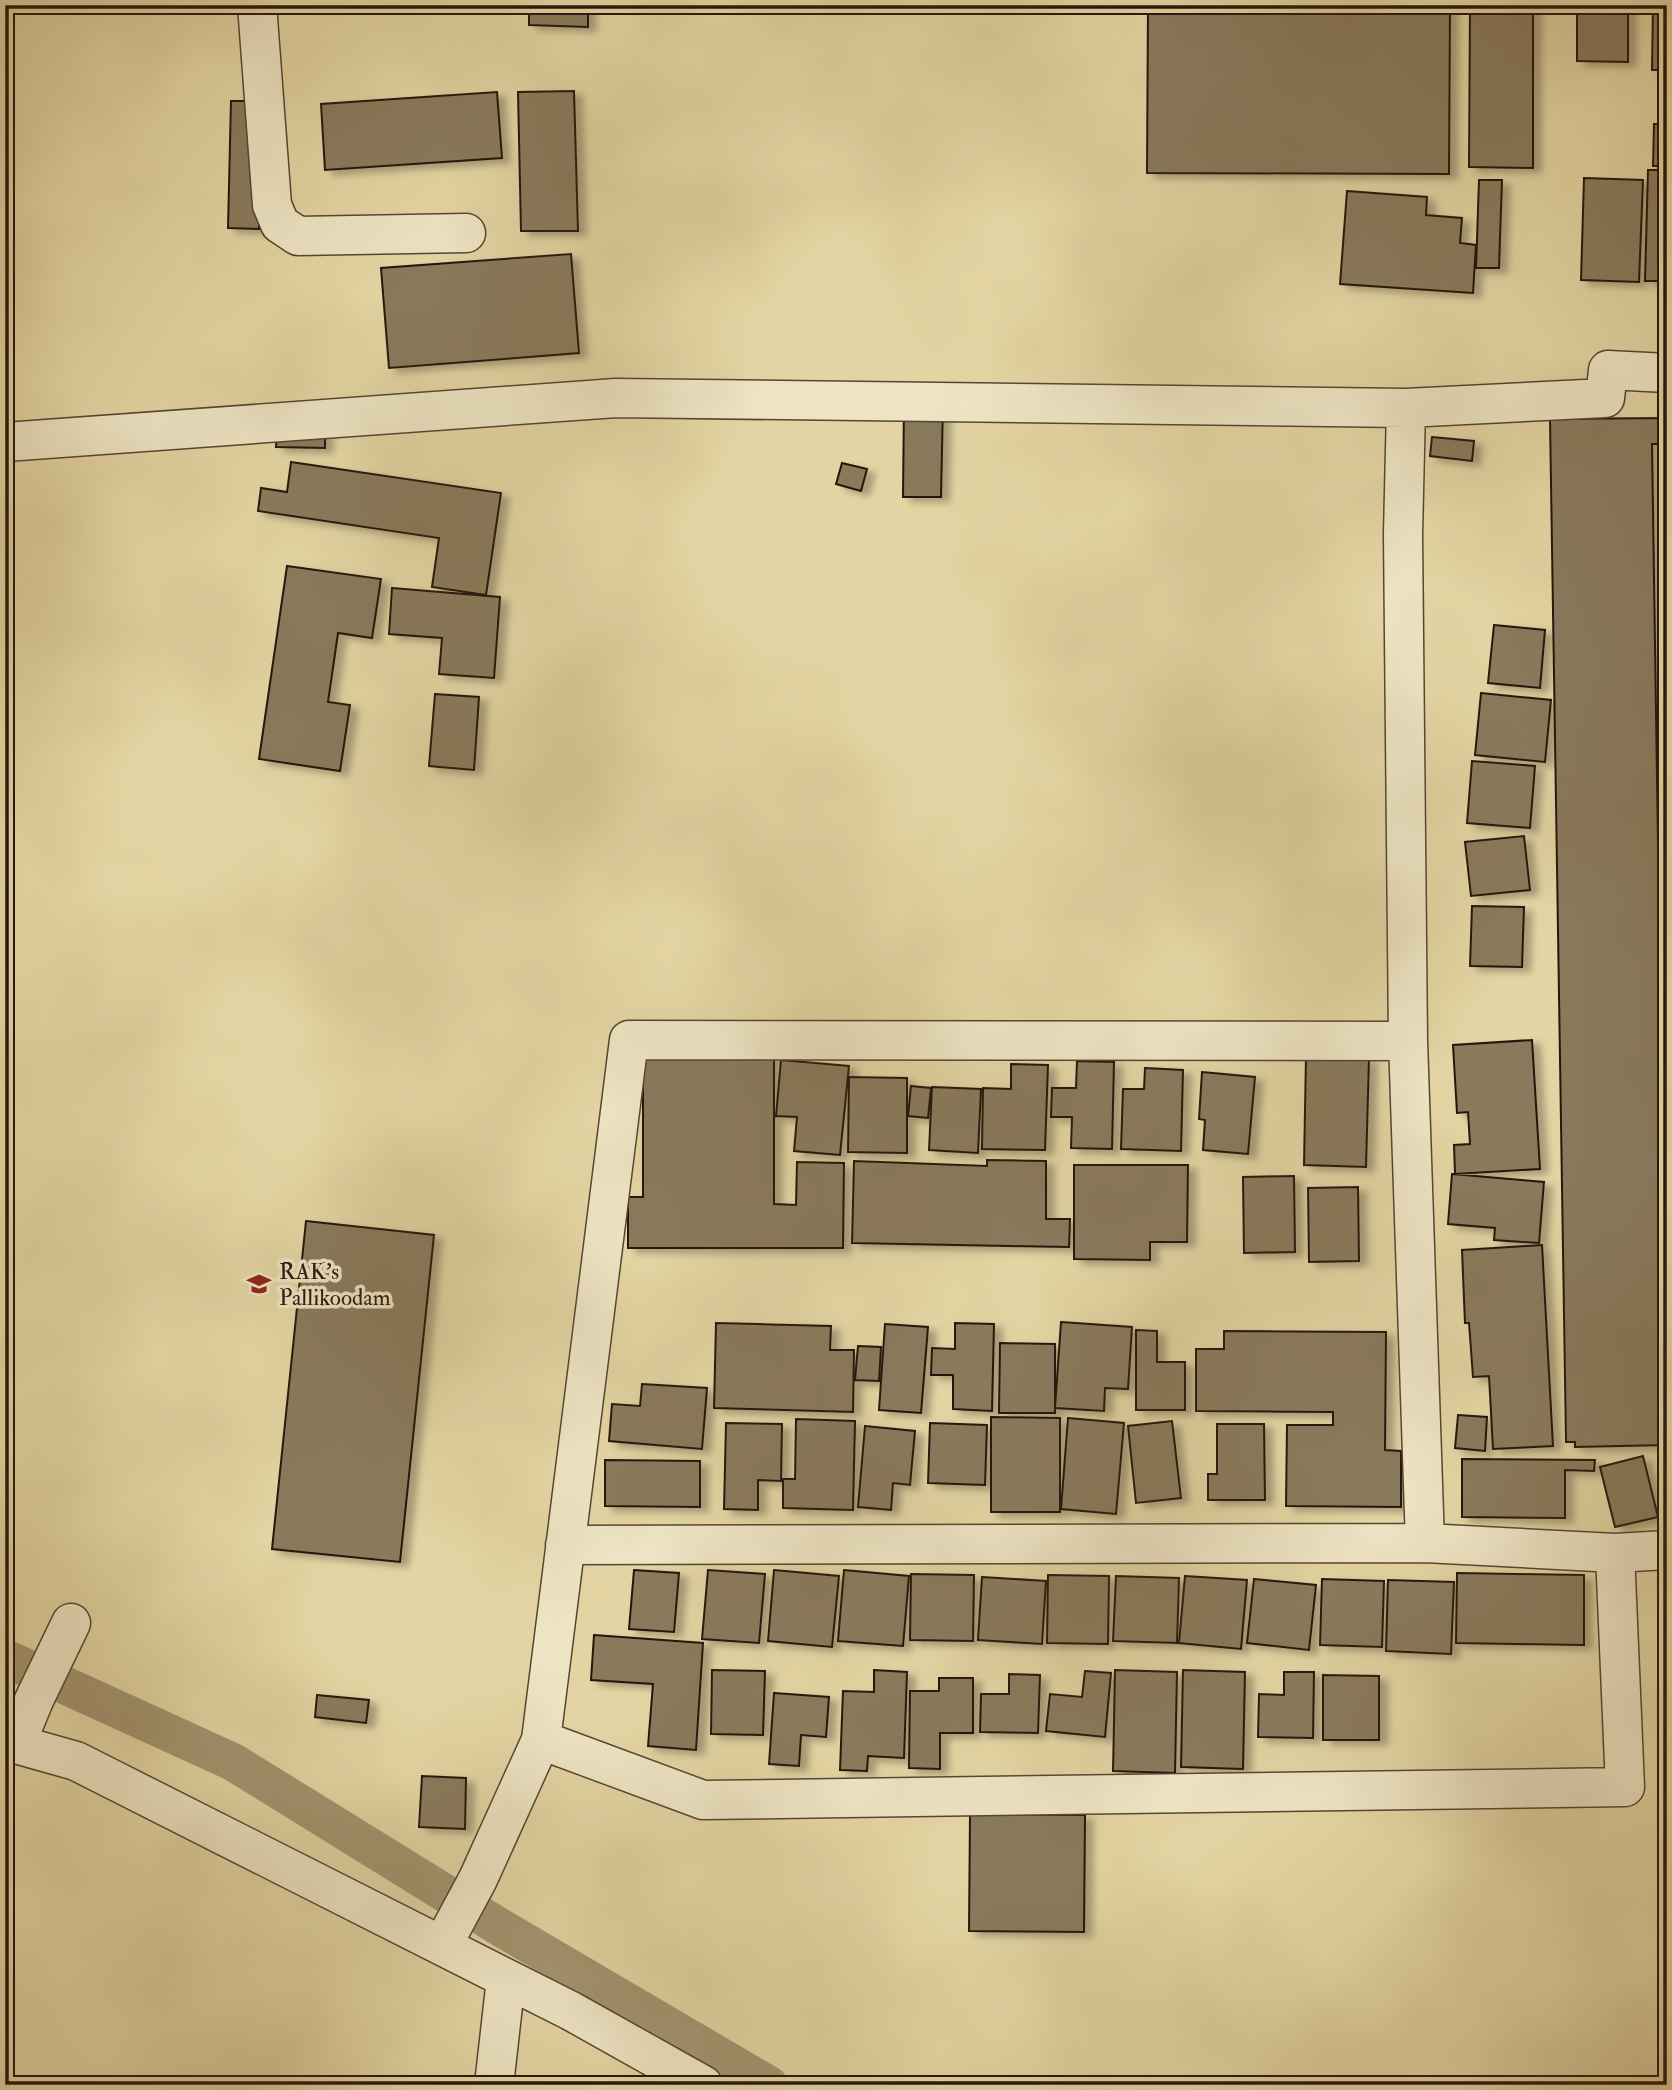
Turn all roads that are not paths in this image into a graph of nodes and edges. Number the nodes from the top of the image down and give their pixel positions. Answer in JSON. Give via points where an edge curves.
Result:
{"nodes":[{"id":1,"x":257,"y":5,"type":"edge"},
{"id":2,"x":466,"y":233,"type":"dead end"},
{"id":3,"x":1667,"y":373,"type":"edge"},
{"id":4,"x":1406,"y":408,"type":"junction"},
{"id":5,"x":5,"y":442,"type":"edge"},
{"id":6,"x":1408,"y":1041,"type":"junction"},
{"id":7,"x":1425,"y":1543,"type":"junction"},
{"id":8,"x":565,"y":1545,"type":"junction"},
{"id":9,"x":1667,"y":1550,"type":"edge"},
{"id":10,"x":1615,"y":1553,"type":"junction"},
{"id":11,"x":64,"y":1636,"type":"dead end"},
{"id":12,"x":541,"y":1740,"type":"junction"},
{"id":13,"x":11,"y":1742,"type":"edge"},
{"id":14,"x":446,"y":1941,"type":"junction"},
{"id":15,"x":506,"y":1979,"type":"junction"},
{"id":16,"x":494,"y":2085,"type":"edge"},
{"id":17,"x":703,"y":2085,"type":"edge"}],
"edges":[{"from":1,"to":2,"type":"street","via":[[272,205],[279,224],[298,236]]},
{"from":3,"to":4,"type":"street","via":[[1608,370],[1605,397]]},
{"from":4,"to":5,"type":"street","via":[[616,398]]},
{"from":4,"to":6,"type":"street"},
{"from":6,"to":7,"type":"street"},
{"from":6,"to":8,"type":"street","via":[[629,1040]]},
{"from":7,"to":8,"type":"street"},
{"from":7,"to":10,"type":"street"},
{"from":8,"to":12,"type":"street"},
{"from":9,"to":10,"type":"street"},
{"from":10,"to":12,"type":"street","via":[[1625,1787],[703,1800]]},
{"from":11,"to":13,"type":"street"},
{"from":12,"to":14,"type":"street"},
{"from":13,"to":14,"type":"street","via":[[76,1761]]},
{"from":14,"to":15,"type":"street"},
{"from":15,"to":16,"type":"street"},
{"from":15,"to":17,"type":"street"}]}
